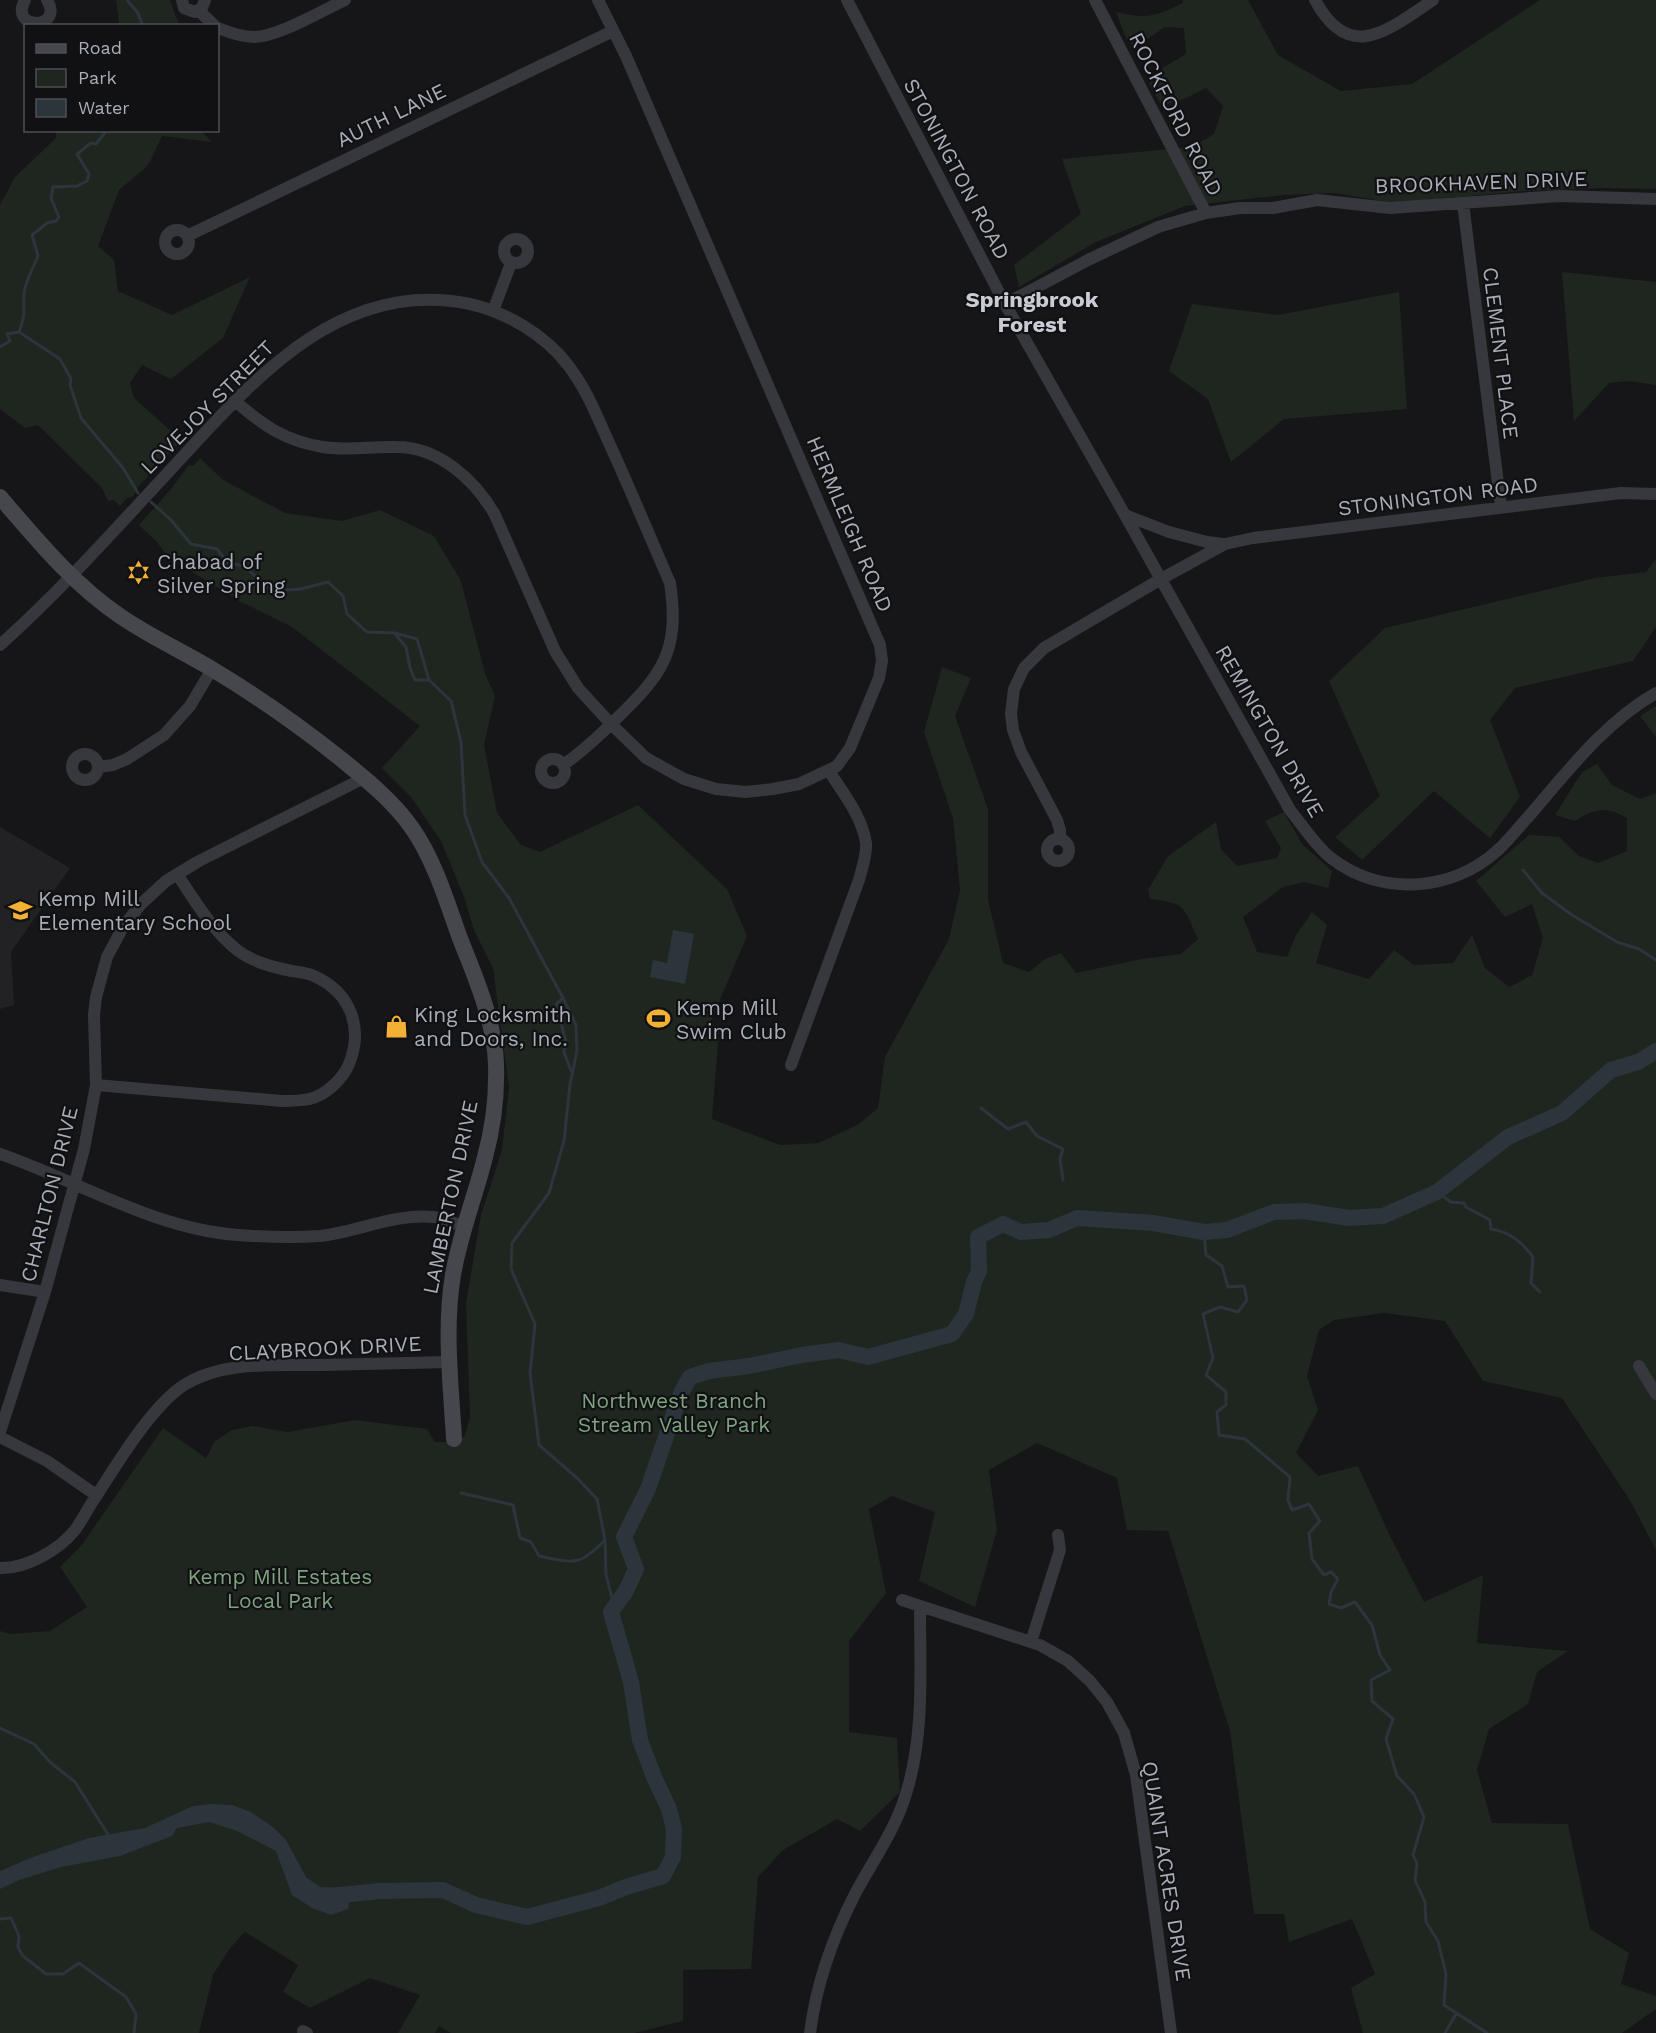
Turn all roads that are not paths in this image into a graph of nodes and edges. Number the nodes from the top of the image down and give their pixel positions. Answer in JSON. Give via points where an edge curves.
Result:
{"nodes":[{"id":1,"x":25,"y":0,"type":"edge"},
{"id":2,"x":47,"y":0,"type":"edge"},
{"id":3,"x":182,"y":0,"type":"edge"},
{"id":4,"x":598,"y":0,"type":"edge"},
{"id":5,"x":847,"y":0,"type":"edge"},
{"id":6,"x":1095,"y":0,"type":"edge"},
{"id":7,"x":1315,"y":0,"type":"edge"},
{"id":8,"x":1432,"y":0,"type":"edge"},
{"id":9,"x":340,"y":1,"type":"edge"},
{"id":10,"x":202,"y":5,"type":"edge"},
{"id":11,"x":214,"y":24,"type":"edge"},
{"id":12,"x":219,"y":28,"type":"edge"},
{"id":13,"x":613,"y":31,"type":"junction"},
{"id":14,"x":1656,"y":199,"type":"edge"},
{"id":15,"x":1463,"y":203,"type":"junction"},
{"id":16,"x":1206,"y":213,"type":"junction"},
{"id":17,"x":187,"y":236,"type":"dead end"},
{"id":18,"x":511,"y":262,"type":"dead end"},
{"id":19,"x":1005,"y":304,"type":"junction"},
{"id":20,"x":493,"y":311,"type":"junction"},
{"id":21,"x":235,"y":401,"type":"junction"},
{"id":22,"x":1656,"y":494,"type":"edge"},
{"id":23,"x":0,"y":497,"type":"edge"},
{"id":24,"x":1501,"y":507,"type":"junction"},
{"id":25,"x":1125,"y":515,"type":"junction"},
{"id":26,"x":1224,"y":544,"type":"junction"},
{"id":27,"x":71,"y":575,"type":"junction"},
{"id":28,"x":1161,"y":579,"type":"junction"},
{"id":29,"x":0,"y":645,"type":"edge"},
{"id":30,"x":212,"y":669,"type":"junction"},
{"id":31,"x":1656,"y":693,"type":"edge"},
{"id":32,"x":611,"y":724,"type":"junction"},
{"id":33,"x":563,"y":765,"type":"dead end"},
{"id":34,"x":98,"y":767,"type":"dead end"},
{"id":35,"x":829,"y":771,"type":"junction"},
{"id":36,"x":364,"y":777,"type":"junction"},
{"id":37,"x":1060,"y":839,"type":"dead end"},
{"id":38,"x":177,"y":874,"type":"junction"},
{"id":39,"x":791,"y":1065,"type":"dead end"},
{"id":40,"x":96,"y":1085,"type":"junction"},
{"id":41,"x":0,"y":1154,"type":"edge"},
{"id":42,"x":75,"y":1185,"type":"junction"},
{"id":43,"x":463,"y":1226,"type":"junction"},
{"id":44,"x":0,"y":1285,"type":"edge"},
{"id":45,"x":45,"y":1292,"type":"junction"},
{"id":46,"x":450,"y":1362,"type":"junction"},
{"id":47,"x":1639,"y":1366,"type":"dead end"},
{"id":48,"x":1656,"y":1394,"type":"edge"},
{"id":49,"x":0,"y":1432,"type":"edge"},
{"id":50,"x":0,"y":1437,"type":"edge"},
{"id":51,"x":454,"y":1439,"type":"dead end"},
{"id":52,"x":96,"y":1495,"type":"junction"},
{"id":53,"x":1058,"y":1535,"type":"dead end"},
{"id":54,"x":0,"y":1569,"type":"edge"},
{"id":55,"x":902,"y":1600,"type":"dead end"},
{"id":56,"x":920,"y":1607,"type":"junction"},
{"id":57,"x":1031,"y":1642,"type":"junction"},
{"id":58,"x":810,"y":2033,"type":"edge"},
{"id":59,"x":1171,"y":2033,"type":"edge"}],
"edges":[{"from":1,"to":2,"type":"street","via":[[23,14],[35,24],[45,21],[50,14]]},
{"from":3,"to":10,"type":"street","via":[[187,10]]},
{"from":4,"to":13,"type":"street","name":"HERMLEIGH ROAD"},
{"from":5,"to":19,"type":"street","name":"STONINGTON ROAD"},
{"from":6,"to":16,"type":"street","name":"ROCKFORD ROAD"},
{"from":7,"to":8,"type":"street","via":[[1334,27],[1351,35],[1370,36],[1382,33]]},
{"from":9,"to":12,"type":"street","via":[[273,34],[243,36]]},
{"from":10,"to":11,"type":"street"},
{"from":13,"to":17,"type":"street","name":"AUTH LANE"},
{"from":13,"to":35,"type":"street","name":"HERMLEIGH ROAD","via":[[880,645],[881,669],[875,689],[850,748]]},
{"from":14,"to":15,"type":"street","name":"BROOKHAVEN DRIVE","via":[[1560,196]]},
{"from":15,"to":16,"type":"street","name":"BROOKHAVEN DRIVE","via":[[1390,208],[1317,200]]},
{"from":15,"to":24,"type":"street","name":"CLEMENT PLACE"},
{"from":16,"to":19,"type":"street","name":"BROOKHAVEN DRIVE","via":[[1158,227]]},
{"from":18,"to":20,"type":"street"},
{"from":19,"to":25,"type":"street","name":"STONINGTON ROAD"},
{"from":20,"to":21,"type":"street","name":"LOVEJOY STREET","via":[[446,299],[404,300],[354,314],[279,359]]},
{"from":20,"to":32,"type":"street","name":"LOVEJOY STREET","via":[[538,336],[566,362],[586,391],[670,583],[674,609],[672,639],[665,661],[639,697]]},
{"from":21,"to":27,"type":"street","name":"LOVEJOY STREET"},
{"from":21,"to":32,"type":"street","via":[[263,425],[293,440],[325,448],[401,446],[449,464],[469,479],[495,515],[555,651],[578,688]]},
{"from":22,"to":24,"type":"street","name":"STONINGTON ROAD","via":[[1621,493]]},
{"from":23,"to":27,"type":"street","name":"LAMBERTON DRIVE"},
{"from":24,"to":26,"type":"street","name":"STONINGTON ROAD"},
{"from":25,"to":26,"type":"street","name":"STONINGTON ROAD","via":[[1169,532]]},
{"from":25,"to":28,"type":"street","name":"REMINGTON DRIVE"},
{"from":26,"to":28,"type":"street","name":"STONINGTON ROAD"},
{"from":27,"to":29,"type":"street","name":"LOVEJOY STREET"},
{"from":27,"to":30,"type":"street","name":"LAMBERTON DRIVE","via":[[122,617]]},
{"from":28,"to":31,"type":"street","name":"REMINGTON DRIVE","via":[[1290,810],[1332,858],[1358,875],[1380,882],[1400,886],[1428,884],[1477,866],[1499,850],[1622,717]]},
{"from":28,"to":37,"type":"street","name":"STONINGTON ROAD","via":[[1044,648],[1024,668],[1014,689],[1013,730],[1057,820]]},
{"from":30,"to":34,"type":"street","via":[[189,706],[164,735],[127,759]]},
{"from":30,"to":36,"type":"street","name":"LAMBERTON DRIVE","via":[[296,723]]},
{"from":32,"to":33,"type":"street","name":"LOVEJOY STREET"},
{"from":32,"to":35,"type":"street","via":[[660,767],[716,789],[773,789]]},
{"from":35,"to":39,"type":"street","via":[[856,813],[866,842],[866,856]]},
{"from":36,"to":38,"type":"street","name":"CHARLTON DRIVE"},
{"from":36,"to":43,"type":"street","name":"LAMBERTON DRIVE","via":[[393,804],[426,851],[476,977],[493,1035],[496,1064],[491,1128]]},
{"from":38,"to":40,"type":"street","name":"CHARLTON DRIVE","via":[[141,904],[106,957],[96,997]]},
{"from":38,"to":40,"type":"street","via":[[211,924],[236,949],[272,967],[314,975],[338,992],[348,1003],[353,1018],[355,1033],[350,1062],[332,1086],[309,1099],[282,1101]]},
{"from":40,"to":42,"type":"street","name":"CHARLTON DRIVE"},
{"from":41,"to":42,"type":"street"},
{"from":42,"to":43,"type":"street","via":[[161,1219],[235,1235],[320,1236],[425,1217]]},
{"from":42,"to":45,"type":"street","name":"CHARLTON DRIVE"},
{"from":43,"to":46,"type":"street","name":"LAMBERTON DRIVE","via":[[452,1278]]},
{"from":44,"to":45,"type":"street"},
{"from":45,"to":49,"type":"street","name":"CHARLTON DRIVE"},
{"from":46,"to":51,"type":"street","name":"LAMBERTON DRIVE"},
{"from":46,"to":52,"type":"street","name":"CLAYBROOK DRIVE","via":[[244,1367],[208,1374],[185,1385],[164,1402]]},
{"from":47,"to":48,"type":"street"},
{"from":50,"to":52,"type":"street","via":[[47,1461]]},
{"from":52,"to":54,"type":"street","name":"CLAYBROOK DRIVE","via":[[64,1541],[29,1562]]},
{"from":53,"to":57,"type":"street","via":[[1060,1550]]},
{"from":55,"to":56,"type":"street","name":"QUAINT ACRES DRIVE"},
{"from":56,"to":57,"type":"street","name":"QUAINT ACRES DRIVE"},
{"from":56,"to":58,"type":"street","via":[[916,1755],[893,1828],[833,1942]]},
{"from":57,"to":59,"type":"street","name":"QUAINT ACRES DRIVE","via":[[1068,1662],[1090,1681],[1124,1733],[1136,1775]]}]}
